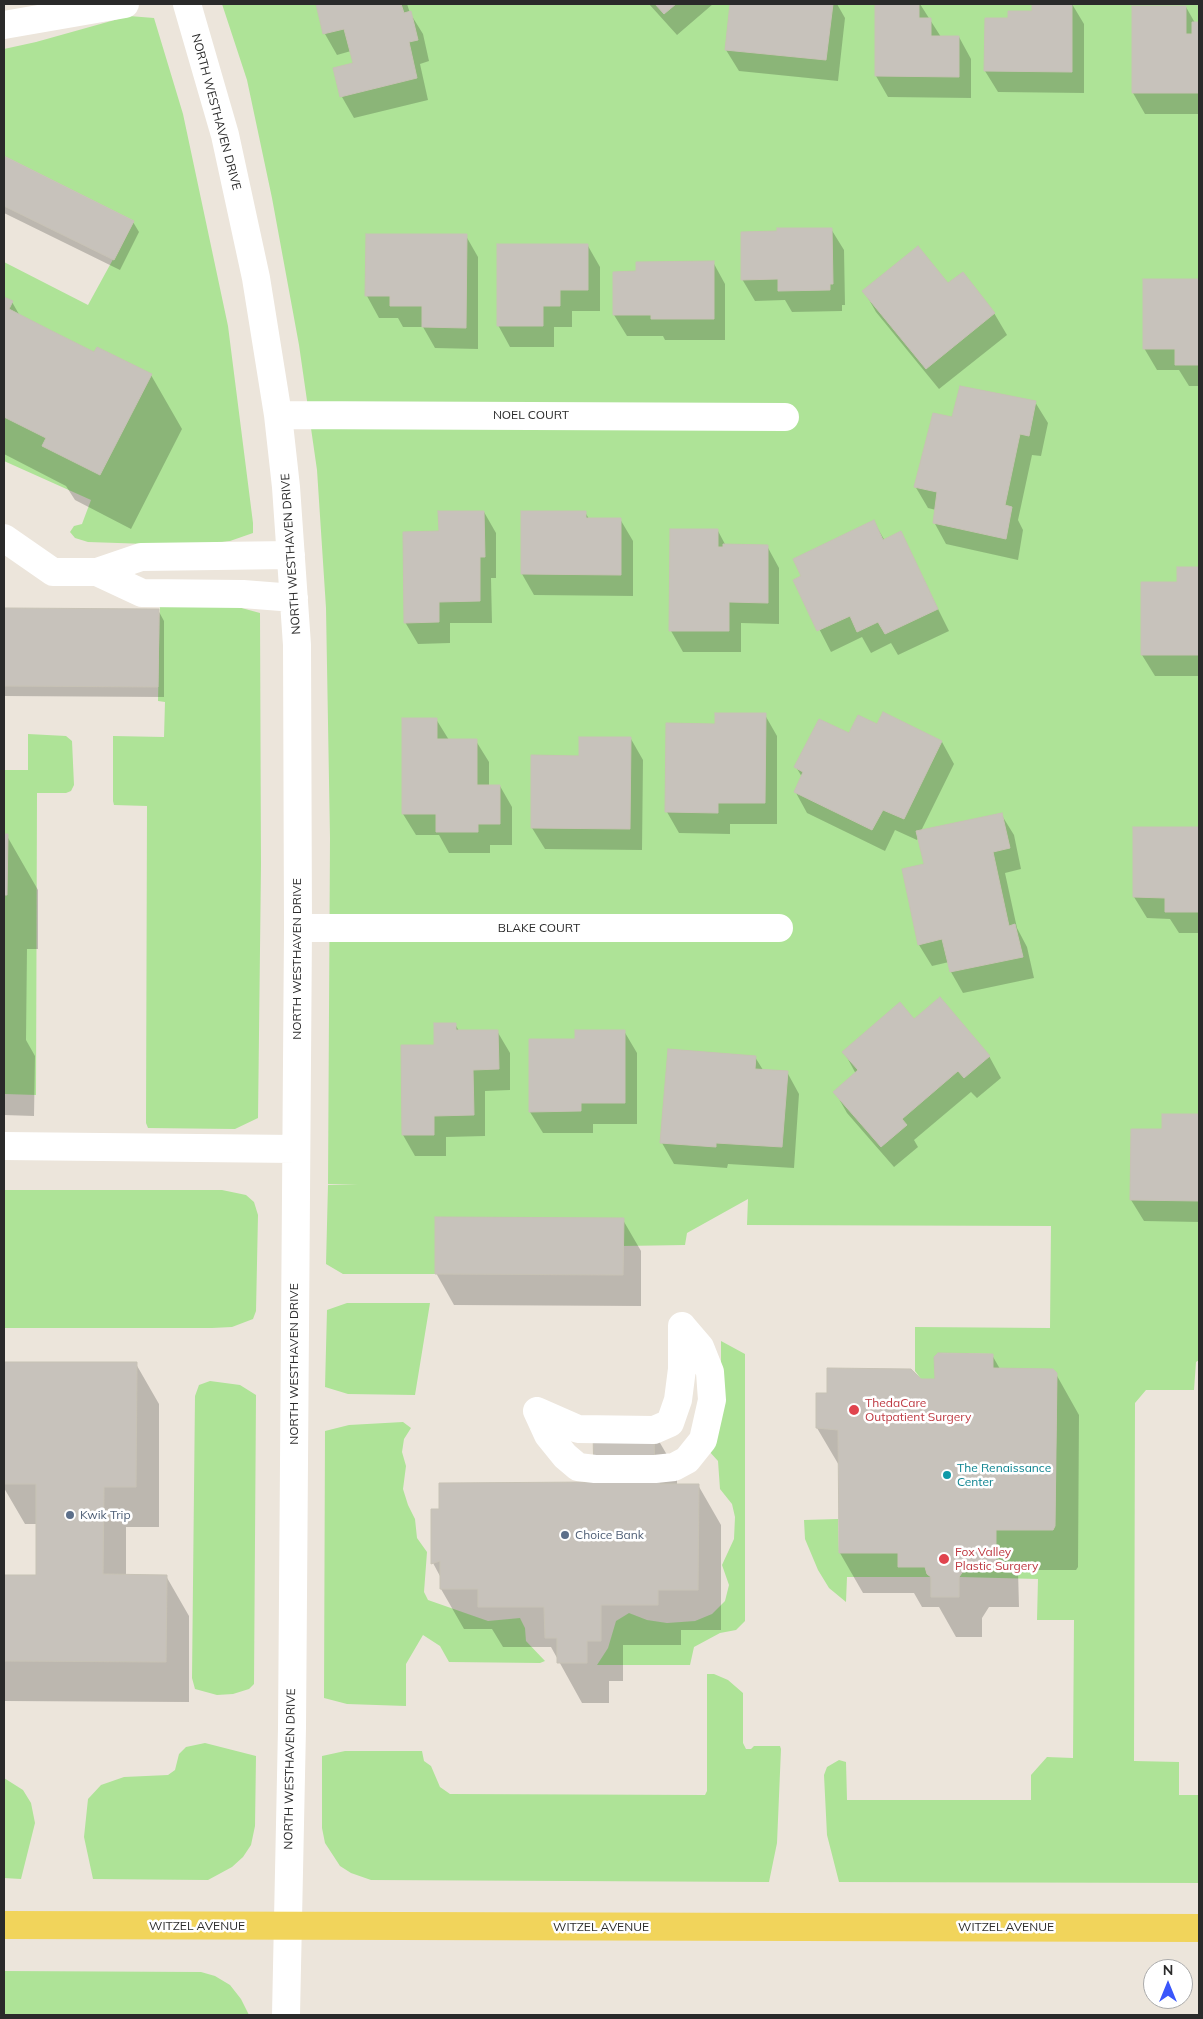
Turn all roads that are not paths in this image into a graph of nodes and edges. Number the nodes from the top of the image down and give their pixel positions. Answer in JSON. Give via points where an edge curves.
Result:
{"nodes":[{"id":1,"x":26,"y":4,"type":"edge"},
{"id":2,"x":125,"y":4,"type":"edge"},
{"id":3,"x":187,"y":4,"type":"edge"},
{"id":4,"x":4,"y":17,"type":"edge"},
{"id":5,"x":4,"y":25,"type":"edge"},
{"id":6,"x":278,"y":415,"type":"junction"},
{"id":7,"x":785,"y":417,"type":"dead end"},
{"id":8,"x":4,"y":538,"type":"edge"},
{"id":9,"x":291,"y":555,"type":"junction"},
{"id":10,"x":96,"y":572,"type":"junction"},
{"id":11,"x":294,"y":598,"type":"junction"},
{"id":12,"x":298,"y":928,"type":"junction"},
{"id":13,"x":779,"y":928,"type":"dead end"},
{"id":14,"x":4,"y":1146,"type":"edge"},
{"id":15,"x":296,"y":1149,"type":"junction"},
{"id":16,"x":537,"y":1412,"type":"joint"},
{"id":17,"x":4,"y":1925,"type":"edge"},
{"id":18,"x":287,"y":1926,"type":"junction"},
{"id":19,"x":1199,"y":1928,"type":"edge"},
{"id":20,"x":286,"y":2015,"type":"edge"}],
"edges":[{"from":1,"to":4,"type":"street"},
{"from":2,"to":5,"type":"street"},
{"from":3,"to":6,"type":"street","name":"NORTH WESTHAVEN DRIVE","via":[[227,144],[256,278]]},
{"from":6,"to":7,"type":"street","name":"NOEL COURT"},
{"from":6,"to":9,"type":"street","name":"NORTH WESTHAVEN DRIVE"},
{"from":8,"to":10,"type":"street","via":[[53,572]]},
{"from":9,"to":10,"type":"street","via":[[141,557]]},
{"from":9,"to":11,"type":"street","name":"NORTH WESTHAVEN DRIVE"},
{"from":10,"to":11,"type":"street","via":[[142,593]]},
{"from":11,"to":12,"type":"street","name":"NORTH WESTHAVEN DRIVE"},
{"from":12,"to":13,"type":"street","name":"BLAKE COURT"},
{"from":12,"to":15,"type":"street","name":"NORTH WESTHAVEN DRIVE"},
{"from":14,"to":15,"type":"street"},
{"from":15,"to":18,"type":"street","name":"NORTH WESTHAVEN DRIVE","via":[[292,1718]]},
{"from":16,"to":16,"type":"street","via":[[548,1435],[578,1467],[674,1467],[687,1460],[703,1440],[712,1400],[710,1372],[700,1347],[682,1326],[682,1369],[678,1400],[670,1423],[654,1430],[578,1430]]},
{"from":17,"to":18,"type":"main road","name":"WITZEL AVENUE"},
{"from":18,"to":19,"type":"main road","name":"WITZEL AVENUE"},
{"from":18,"to":20,"type":"street","name":"NORTH WESTHAVEN DRIVE"}]}
